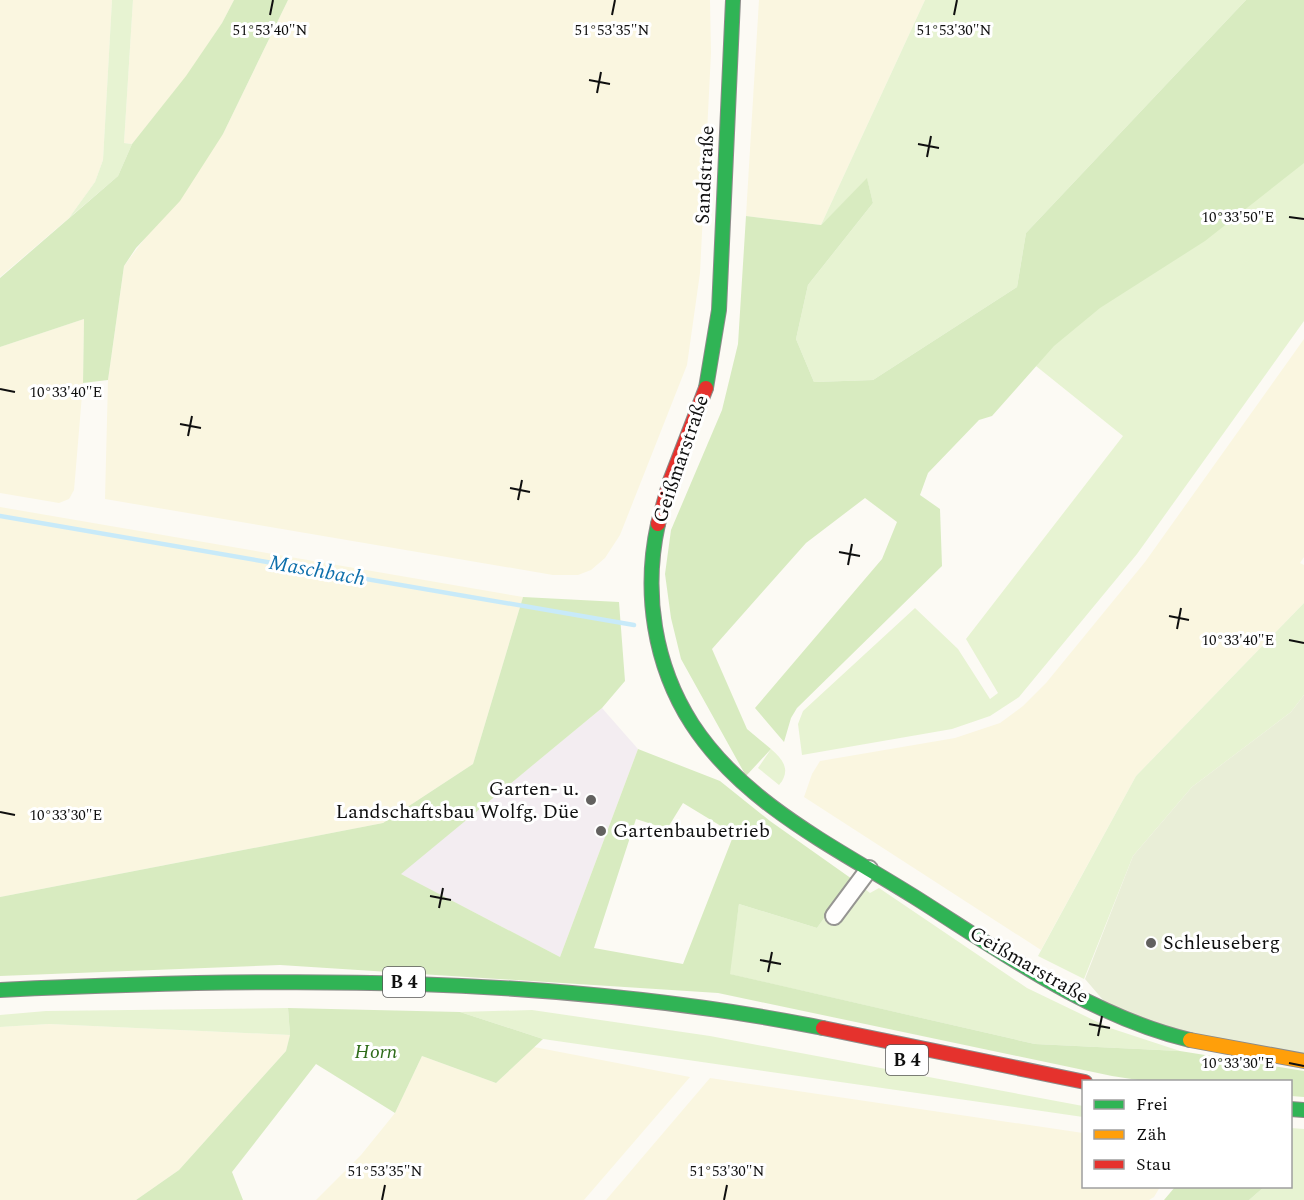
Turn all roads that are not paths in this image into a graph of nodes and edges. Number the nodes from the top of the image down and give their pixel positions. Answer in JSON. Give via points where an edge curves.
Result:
{"nodes":[{"id":1,"x":733,"y":0,"type":"edge"},
{"id":2,"x":714,"y":352,"type":"joint"},
{"id":3,"x":869,"y":869,"type":"junction"},
{"id":4,"x":834,"y":916,"type":"dead end"},
{"id":5,"x":0,"y":990,"type":"edge"},
{"id":6,"x":32,"y":1003,"type":"dead end"},
{"id":7,"x":805,"y":1039,"type":"dead end"},
{"id":8,"x":1304,"y":1061,"type":"edge"},
{"id":9,"x":1082,"y":1081,"type":"edge"},
{"id":10,"x":1038,"y":1087,"type":"dead end"},
{"id":11,"x":1082,"y":1096,"type":"edge"}],
"edges":[{"from":1,"to":2,"type":"main road","name":"Sandstraße"},
{"from":2,"to":3,"type":"main road","name":"Geißmarstraße","via":[[657,525],[652,615],[660,653],[682,707],[716,756],[772,806]]},
{"from":3,"to":4,"type":"street"},
{"from":3,"to":8,"type":"main road","name":"Geißmarstraße","via":[[1028,968],[1116,1015],[1178,1037]]},
{"from":5,"to":9,"type":"main road","number":"B 4","via":[[181,981],[403,982],[571,992],[716,1009],[802,1024]]},
{"from":6,"to":7,"type":"main road","number":"B 4","via":[[219,995],[371,996],[570,1006]]},
{"from":10,"to":11,"type":"main road"}]}
